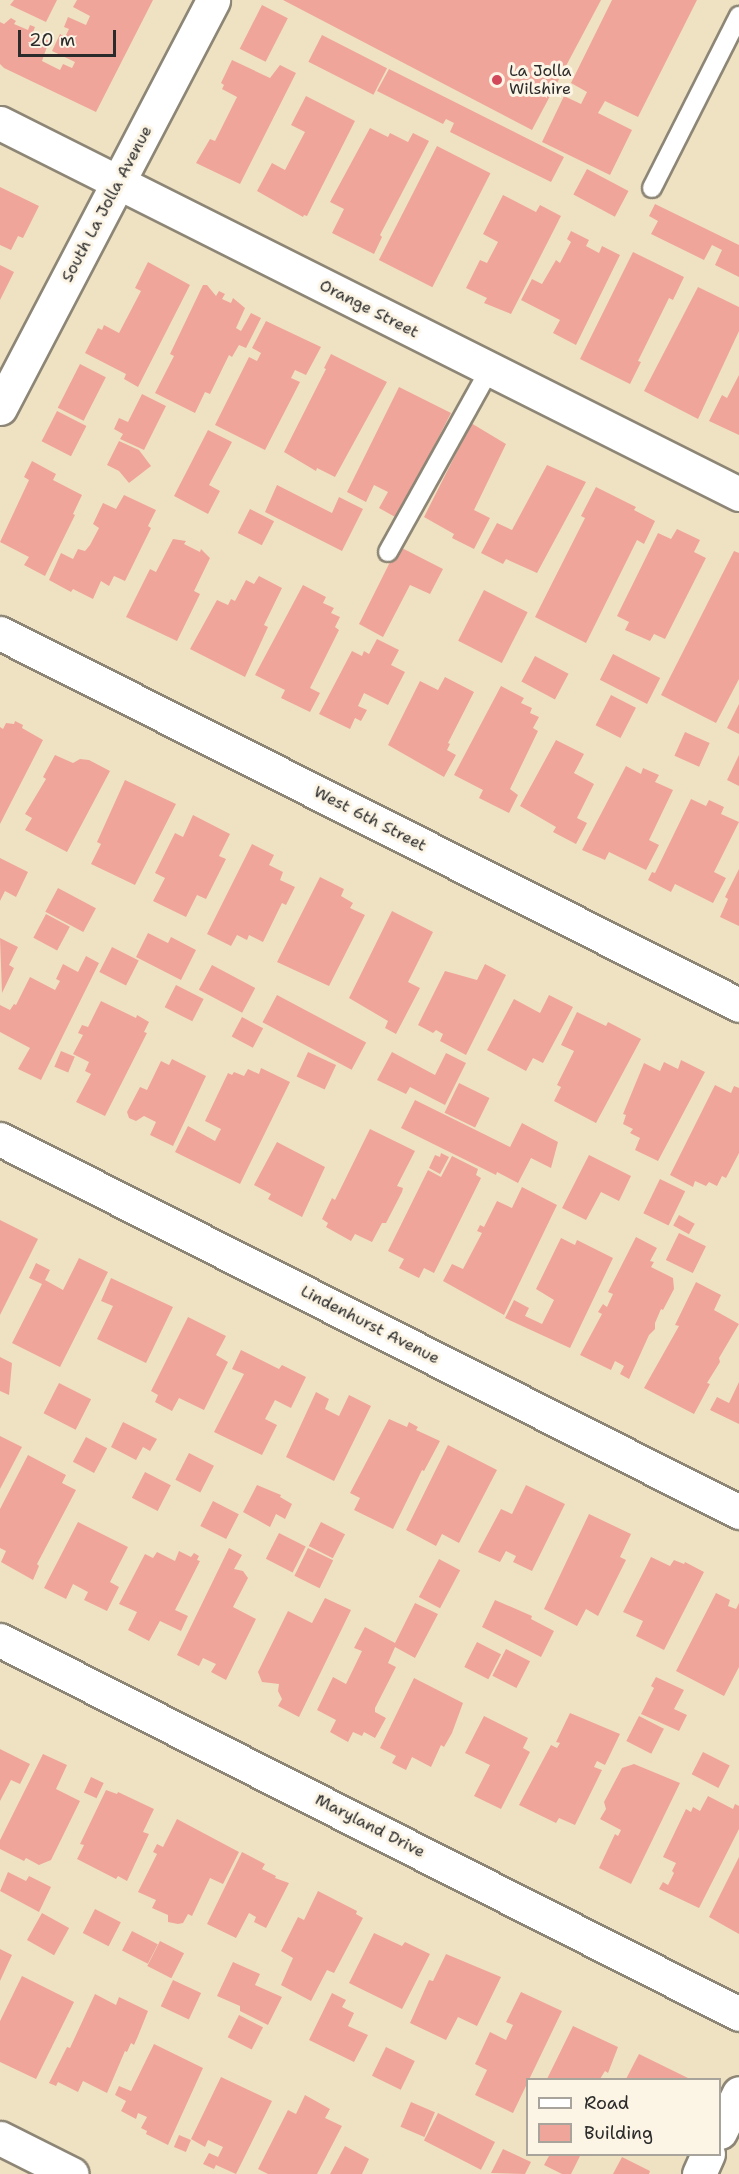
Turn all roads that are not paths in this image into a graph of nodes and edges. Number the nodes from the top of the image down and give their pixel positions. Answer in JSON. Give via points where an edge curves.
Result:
{"nodes":[{"id":1,"x":213,"y":0,"type":"edge"},
{"id":2,"x":739,"y":16,"type":"edge"},
{"id":3,"x":0,"y":123,"type":"edge"},
{"id":4,"x":119,"y":183,"type":"junction"},
{"id":5,"x":652,"y":188,"type":"dead end"},
{"id":6,"x":490,"y":369,"type":"junction"},
{"id":7,"x":0,"y":408,"type":"edge"},
{"id":8,"x":739,"y":494,"type":"edge"},
{"id":9,"x":388,"y":552,"type":"dead end"},
{"id":10,"x":0,"y":633,"type":"edge"},
{"id":11,"x":739,"y":1005,"type":"edge"},
{"id":12,"x":0,"y":1138,"type":"edge"},
{"id":13,"x":739,"y":1512,"type":"edge"},
{"id":14,"x":0,"y":1640,"type":"edge"},
{"id":15,"x":739,"y":2014,"type":"edge"},
{"id":16,"x":739,"y":2093,"type":"edge"},
{"id":17,"x":721,"y":2130,"type":"edge"},
{"id":18,"x":0,"y":2138,"type":"edge"},
{"id":19,"x":707,"y":2156,"type":"edge"},
{"id":20,"x":72,"y":2174,"type":"edge"},
{"id":21,"x":699,"y":2174,"type":"edge"}],
"edges":[{"from":1,"to":4,"type":"street","name":"South La Jolla Avenue"},
{"from":2,"to":5,"type":"lane"},
{"from":3,"to":4,"type":"street","name":"Orange Street"},
{"from":4,"to":6,"type":"street","name":"Orange Street"},
{"from":4,"to":7,"type":"street","name":"South La Jolla Avenue"},
{"from":6,"to":8,"type":"street","name":"Orange Street"},
{"from":6,"to":9,"type":"lane"},
{"from":10,"to":11,"type":"street","name":"West 6th Street"},
{"from":12,"to":13,"type":"street","name":"Lindenhurst Avenue"},
{"from":14,"to":15,"type":"street","name":"Maryland Drive"},
{"from":16,"to":17,"type":"street"},
{"from":18,"to":20,"type":"street"},
{"from":19,"to":21,"type":"street"}]}
